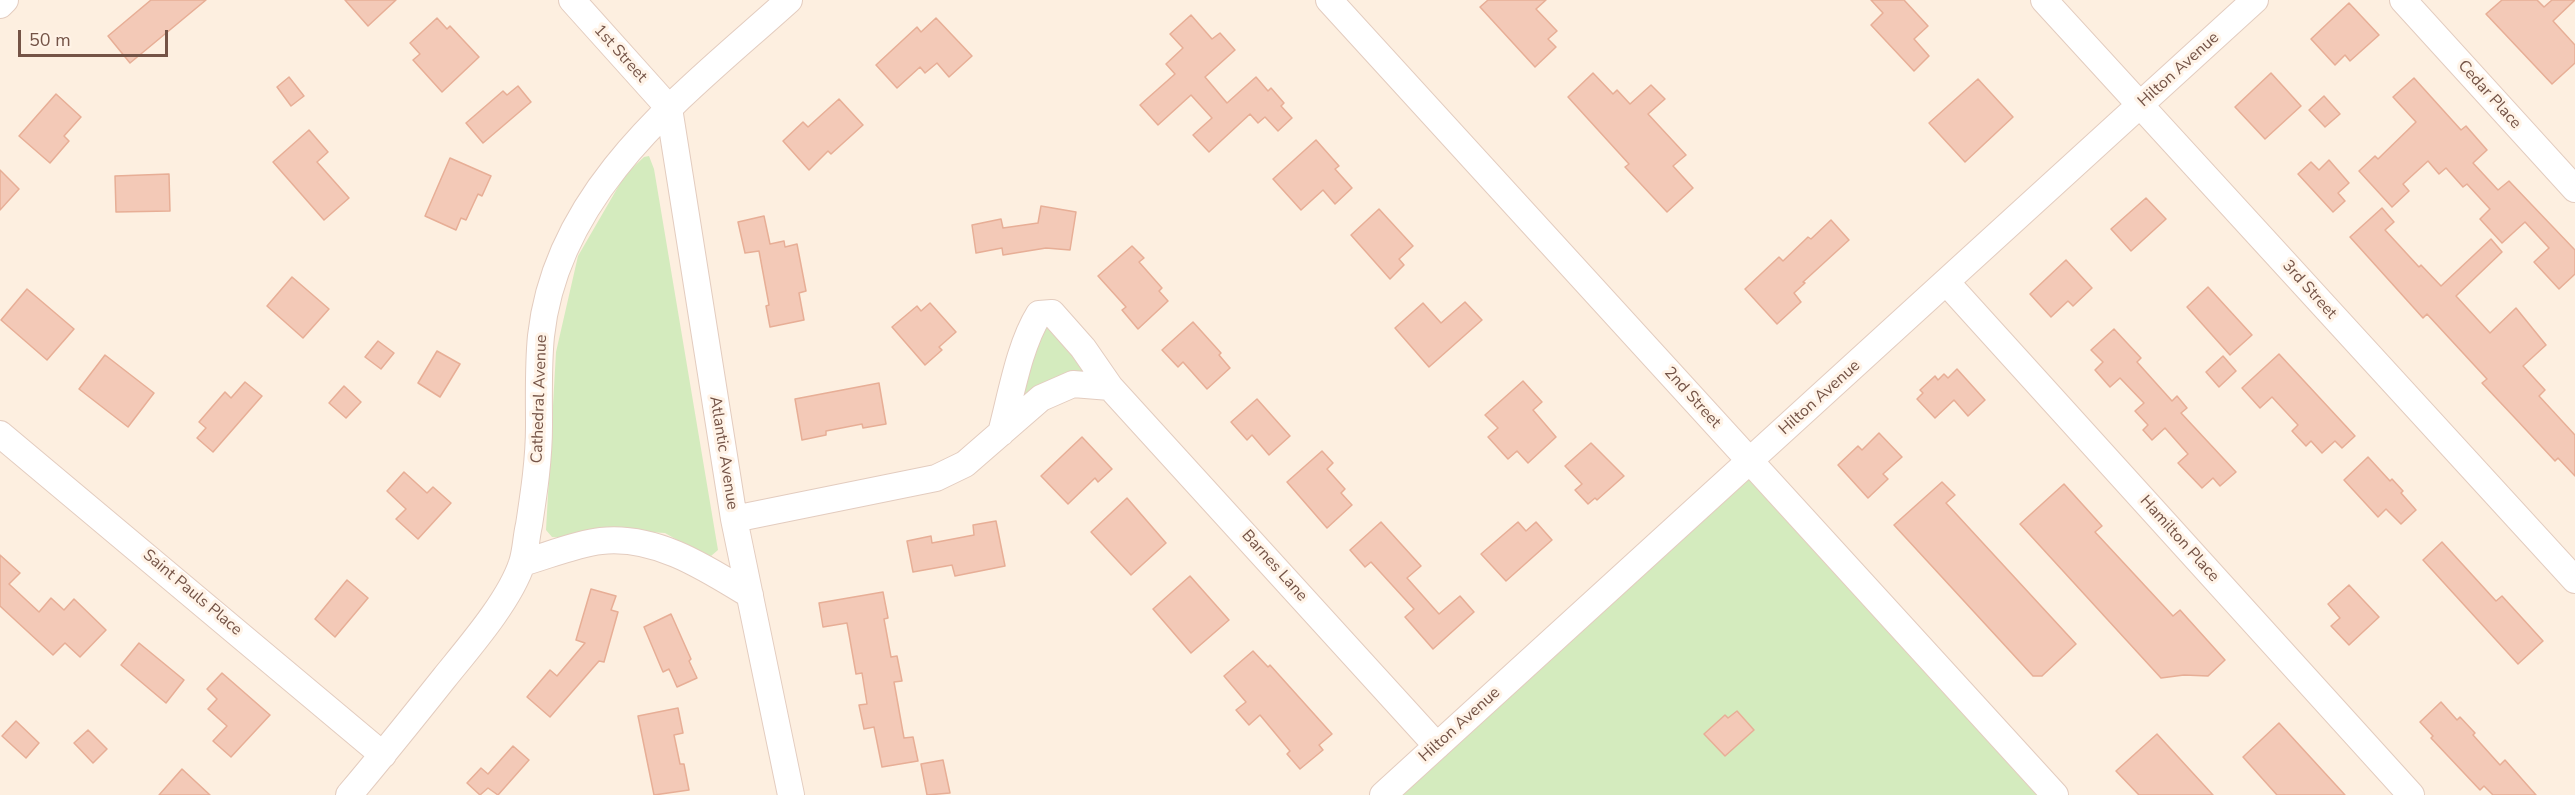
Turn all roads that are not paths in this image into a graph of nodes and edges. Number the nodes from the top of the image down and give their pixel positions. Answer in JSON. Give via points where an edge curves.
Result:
{"nodes":[{"id":1,"x":5,"y":0,"type":"edge"},
{"id":2,"x":572,"y":0,"type":"edge"},
{"id":3,"x":789,"y":0,"type":"edge"},
{"id":4,"x":1329,"y":0,"type":"edge"},
{"id":5,"x":2044,"y":0,"type":"edge"},
{"id":6,"x":2255,"y":0,"type":"edge"},
{"id":7,"x":2403,"y":0,"type":"edge"},
{"id":8,"x":0,"y":5,"type":"edge"},
{"id":9,"x":2141,"y":104,"type":"junction"},
{"id":10,"x":669,"y":108,"type":"junction"},
{"id":11,"x":2575,"y":189,"type":"edge"},
{"id":12,"x":1947,"y":283,"type":"junction"},
{"id":13,"x":1110,"y":387,"type":"junction"},
{"id":14,"x":1001,"y":433,"type":"junction"},
{"id":15,"x":0,"y":434,"type":"edge"},
{"id":16,"x":1749,"y":461,"type":"junction"},
{"id":17,"x":734,"y":519,"type":"junction"},
{"id":18,"x":522,"y":563,"type":"junction"},
{"id":19,"x":2575,"y":580,"type":"edge"},
{"id":20,"x":750,"y":595,"type":"junction"},
{"id":21,"x":1437,"y":746,"type":"junction"},
{"id":22,"x":382,"y":755,"type":"junction"},
{"id":23,"x":350,"y":795,"type":"edge"},
{"id":24,"x":791,"y":795,"type":"edge"},
{"id":25,"x":1383,"y":795,"type":"edge"},
{"id":26,"x":2055,"y":795,"type":"edge"},
{"id":27,"x":2411,"y":795,"type":"edge"}],
"edges":[{"from":1,"to":8,"type":"street"},
{"from":2,"to":10,"type":"street","name":"1st Street"},
{"from":3,"to":10,"type":"street","name":"Cathedral Avenue"},
{"from":4,"to":16,"type":"street","name":"2nd Street"},
{"from":5,"to":9,"type":"street","name":"3rd Street"},
{"from":6,"to":9,"type":"street","name":"Hilton Avenue"},
{"from":7,"to":11,"type":"street","name":"Cedar Place"},
{"from":9,"to":12,"type":"street","name":"Hilton Avenue"},
{"from":9,"to":19,"type":"street","name":"3rd Street"},
{"from":10,"to":17,"type":"street","name":"Atlantic Avenue"},
{"from":10,"to":18,"type":"street","name":"Cathedral Avenue","via":[[596,191],[568,241],[554,278],[542,332],[537,469]]},
{"from":12,"to":16,"type":"street","name":"Hilton Avenue"},
{"from":12,"to":27,"type":"street","name":"Hamilton Place"},
{"from":13,"to":14,"type":"street","via":[[1073,384],[1041,398]]},
{"from":13,"to":14,"type":"street","name":"Barnes Lane","via":[[1052,313],[1039,314],[1032,325]]},
{"from":13,"to":21,"type":"street","name":"Barnes Lane"},
{"from":14,"to":17,"type":"street","via":[[965,464],[936,478]]},
{"from":15,"to":22,"type":"street","name":"Saint Pauls Place"},
{"from":16,"to":21,"type":"street","name":"Hilton Avenue"},
{"from":16,"to":26,"type":"street","name":"2nd Street"},
{"from":17,"to":20,"type":"street","name":"Atlantic Avenue"},
{"from":18,"to":20,"type":"street","via":[[600,542],[622,541],[652,546],[702,566]]},
{"from":18,"to":22,"type":"street","name":"Cathedral Avenue","via":[[477,638]]},
{"from":20,"to":24,"type":"street","name":"Atlantic Avenue"},
{"from":21,"to":25,"type":"street","name":"Hilton Avenue"},
{"from":22,"to":23,"type":"street","name":"Cathedral Avenue"}]}
